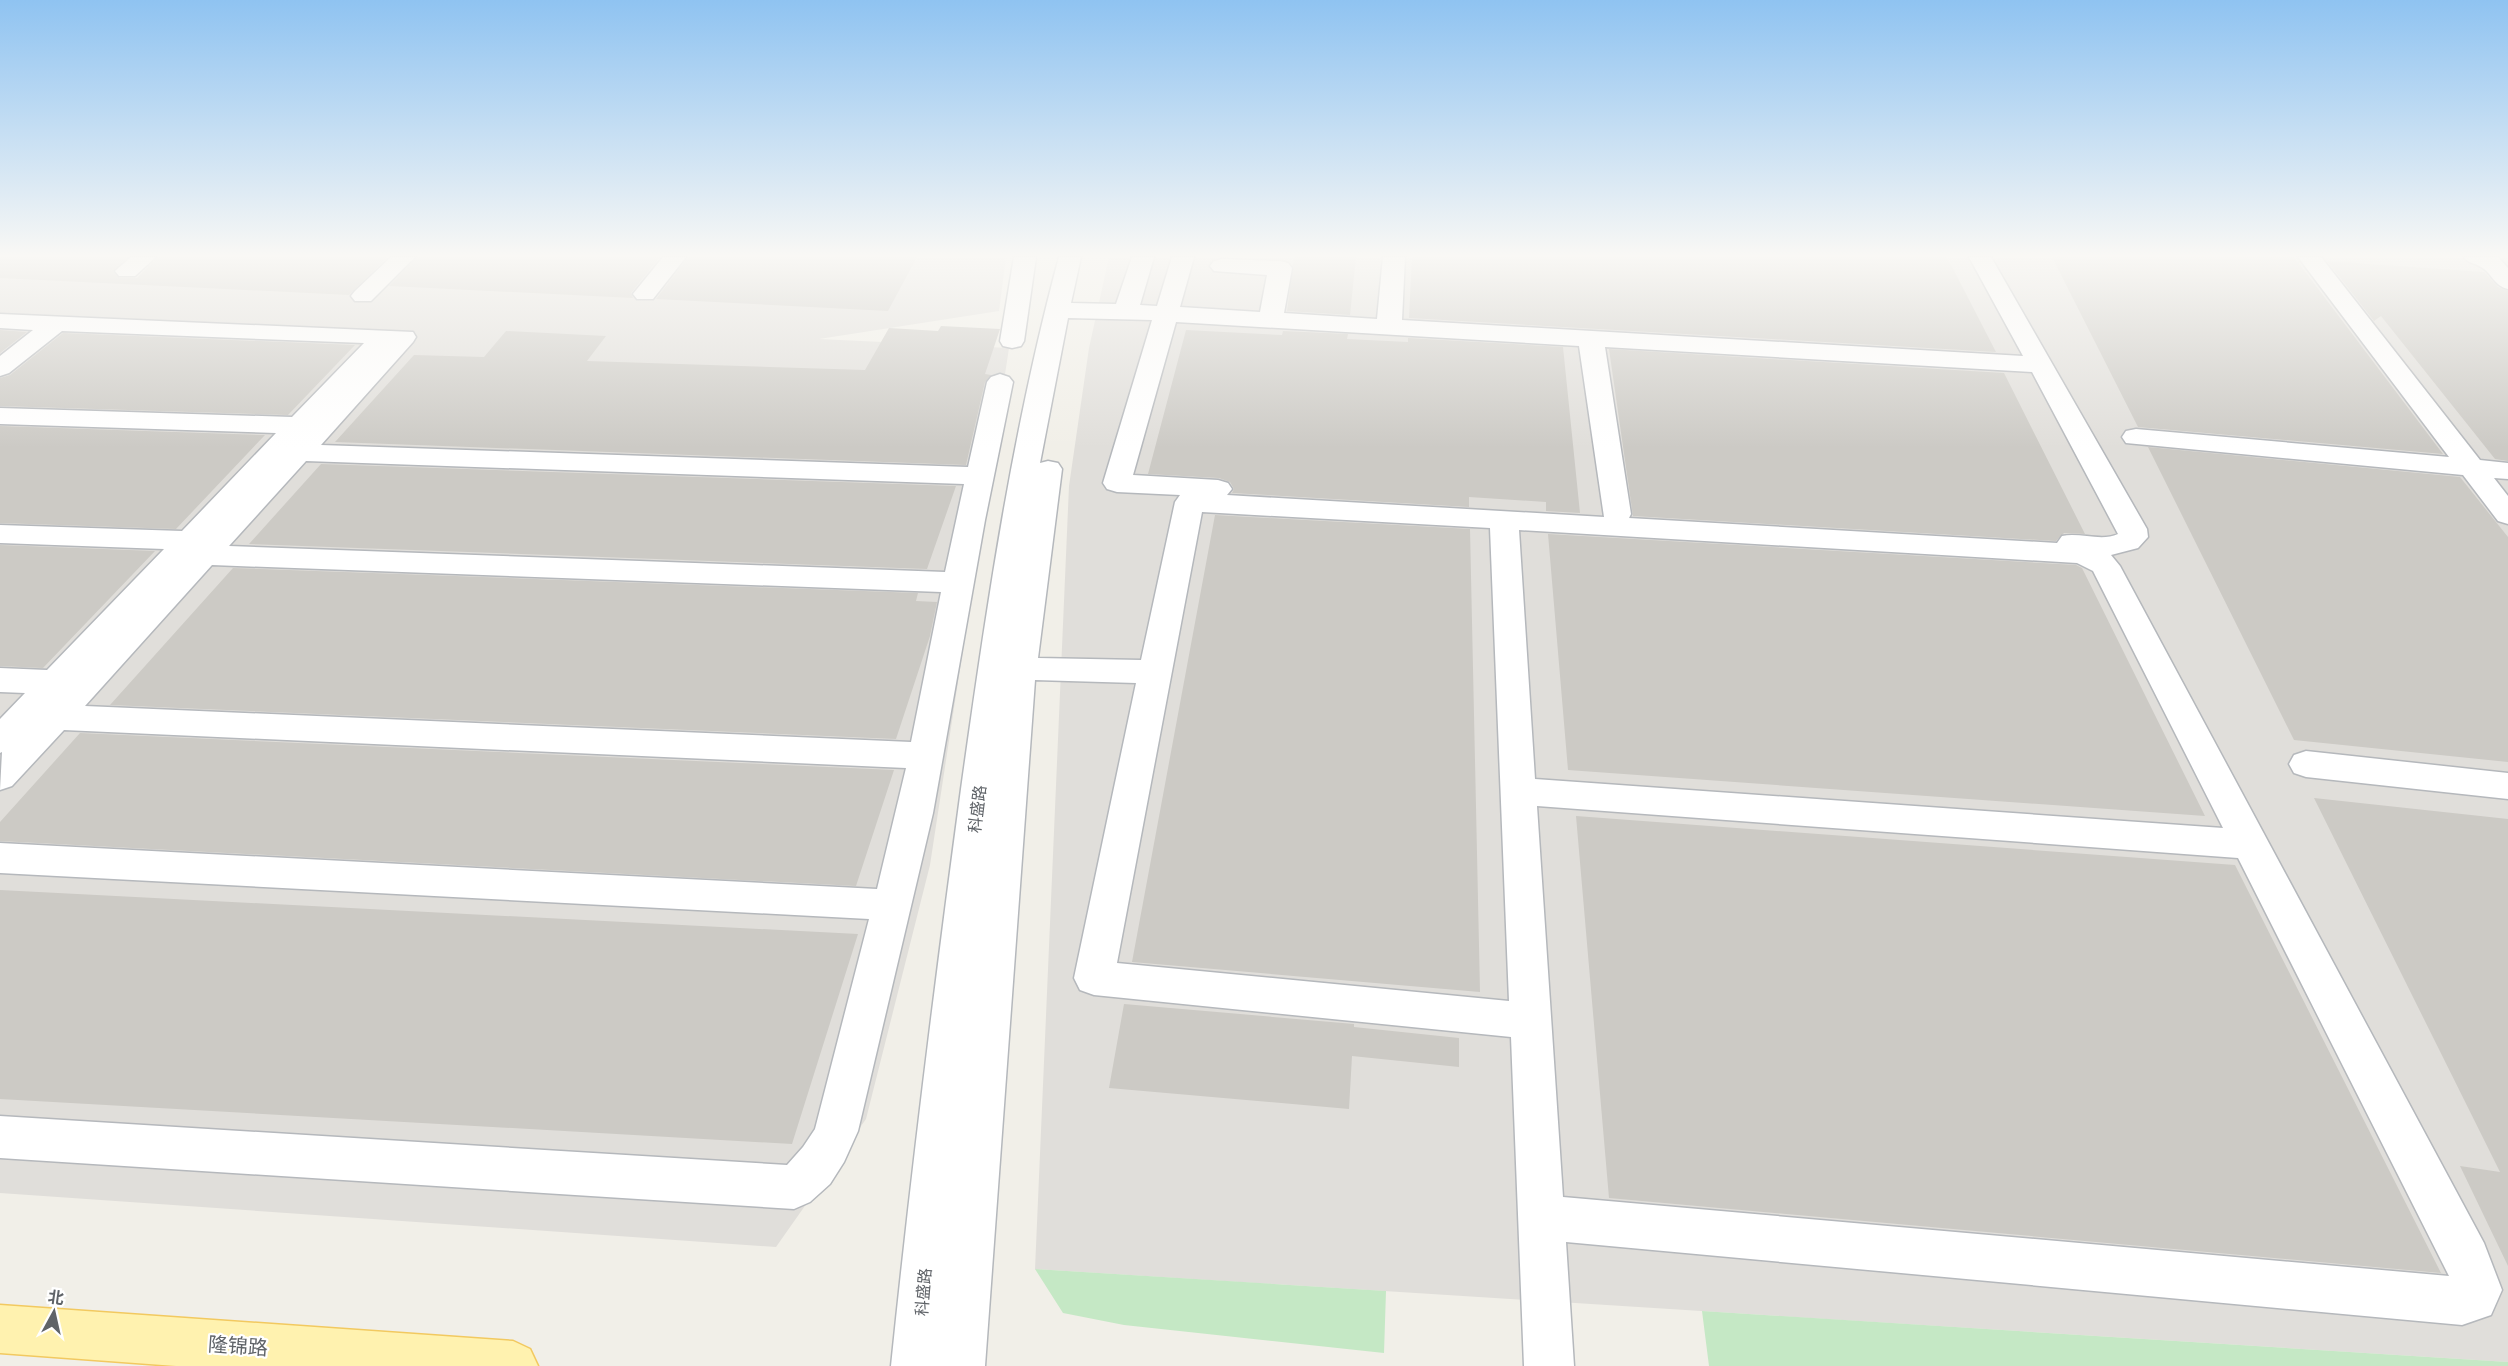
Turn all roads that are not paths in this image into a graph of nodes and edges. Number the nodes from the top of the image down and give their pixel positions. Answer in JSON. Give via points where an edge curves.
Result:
{"nodes":[{"id":1,"x":0,"y":321,"type":"edge"},
{"id":2,"x":1015,"y":321,"type":"edge"},
{"id":3,"x":1064,"y":321,"type":"edge"},
{"id":4,"x":1164,"y":321,"type":"edge"},
{"id":5,"x":1284,"y":321,"type":"edge"},
{"id":6,"x":1389,"y":321,"type":"edge"},
{"id":7,"x":2014,"y":321,"type":"edge"},
{"id":8,"x":2358,"y":321,"type":"edge"},
{"id":9,"x":57,"y":323,"type":"junction"},
{"id":10,"x":1389,"y":327,"type":"junction"},
{"id":11,"x":1591,"y":339,"type":"junction"},
{"id":12,"x":1012,"y":341,"type":"dead end"},
{"id":13,"x":2038,"y":365,"type":"junction"},
{"id":14,"x":0,"y":368,"type":"edge"},
{"id":15,"x":1000,"y":382,"type":"dead end"},
{"id":16,"x":0,"y":416,"type":"edge"},
{"id":17,"x":306,"y":434,"type":"junction"},
{"id":18,"x":2136,"y":437,"type":"dead end"},
{"id":19,"x":2472,"y":468,"type":"junction"},
{"id":20,"x":2508,"y":471,"type":"edge"},
{"id":21,"x":980,"y":476,"type":"junction"},
{"id":22,"x":1617,"y":514,"type":"junction"},
{"id":23,"x":2508,"y":515,"type":"edge"},
{"id":24,"x":1504,"y":520,"type":"junction"},
{"id":25,"x":0,"y":534,"type":"edge"},
{"id":26,"x":203,"y":546,"type":"junction"},
{"id":27,"x":958,"y":583,"type":"junction"},
{"id":28,"x":1008,"y":668,"type":"junction"},
{"id":29,"x":1155,"y":672,"type":"junction"},
{"id":30,"x":0,"y":680,"type":"edge"},
{"id":31,"x":70,"y":683,"type":"junction"},
{"id":32,"x":55,"y":717,"type":"junction"},
{"id":33,"x":925,"y":756,"type":"junction"},
{"id":34,"x":3,"y":761,"type":"edge"},
{"id":35,"x":2306,"y":764,"type":"dead end"},
{"id":36,"x":2508,"y":786,"type":"edge"},
{"id":37,"x":1518,"y":791,"type":"junction"},
{"id":38,"x":2250,"y":844,"type":"junction"},
{"id":39,"x":0,"y":858,"type":"edge"},
{"id":40,"x":893,"y":904,"type":"junction"},
{"id":41,"x":1531,"y":1021,"type":"junction"},
{"id":42,"x":0,"y":1137,"type":"edge"},
{"id":43,"x":1541,"y":1217,"type":"junction"},
{"id":44,"x":0,"y":1329,"type":"edge"},
{"id":45,"x":513,"y":1366,"type":"edge"},
{"id":46,"x":916,"y":1366,"type":"edge"},
{"id":47,"x":960,"y":1366,"type":"edge"},
{"id":48,"x":1549,"y":1366,"type":"edge"}],
"edges":[{"from":1,"to":9,"type":"street"},
{"from":2,"to":12,"type":"street"},
{"from":3,"to":28,"type":"street","name":"科盛路","via":[[1014,535]]},
{"from":4,"to":22,"type":"street","via":[[1117,483]]},
{"from":5,"to":10,"type":"street"},
{"from":6,"to":10,"type":"street"},
{"from":7,"to":13,"type":"street"},
{"from":8,"to":19,"type":"street"},
{"from":9,"to":14,"type":"street"},
{"from":9,"to":17,"type":"street","via":[[404,336]]},
{"from":10,"to":11,"type":"street"},
{"from":11,"to":13,"type":"street"},
{"from":11,"to":22,"type":"street"},
{"from":13,"to":22,"type":"street","via":[[2132,529],[2133,537],[2128,542],[2118,545]]},
{"from":15,"to":21,"type":"street"},
{"from":16,"to":17,"type":"street"},
{"from":17,"to":21,"type":"street"},
{"from":17,"to":26,"type":"street"},
{"from":18,"to":19,"type":"street"},
{"from":19,"to":20,"type":"street"},
{"from":19,"to":23,"type":"street"},
{"from":21,"to":27,"type":"street"},
{"from":24,"to":29,"type":"street","via":[[1189,502]]},
{"from":24,"to":37,"type":"street"},
{"from":24,"to":38,"type":"street","via":[[2089,555],[2105,566]]},
{"from":25,"to":26,"type":"street"},
{"from":26,"to":27,"type":"street"},
{"from":26,"to":31,"type":"street"},
{"from":27,"to":33,"type":"street"},
{"from":28,"to":29,"type":"street"},
{"from":28,"to":46,"type":"street","name":"科盛路","via":[[935,1155]]},
{"from":28,"to":47,"type":"street","name":"科盛路","via":[[997,900]]},
{"from":29,"to":41,"type":"street","via":[[1094,978]]},
{"from":30,"to":31,"type":"street"},
{"from":31,"to":32,"type":"street"},
{"from":31,"to":34,"type":"street"},
{"from":32,"to":33,"type":"street"},
{"from":32,"to":34,"type":"street"},
{"from":33,"to":40,"type":"street"},
{"from":35,"to":36,"type":"street"},
{"from":37,"to":38,"type":"street"},
{"from":37,"to":41,"type":"street"},
{"from":38,"to":43,"type":"street","via":[[2474,1273],[2478,1290],[2474,1298],[2462,1301]]},
{"from":39,"to":40,"type":"street"},
{"from":40,"to":42,"type":"street","via":[[836,1131],[809,1177],[794,1187]]},
{"from":41,"to":43,"type":"street"},
{"from":43,"to":48,"type":"street"},
{"from":44,"to":45,"type":"main road","name":"隆锦路"}]}
